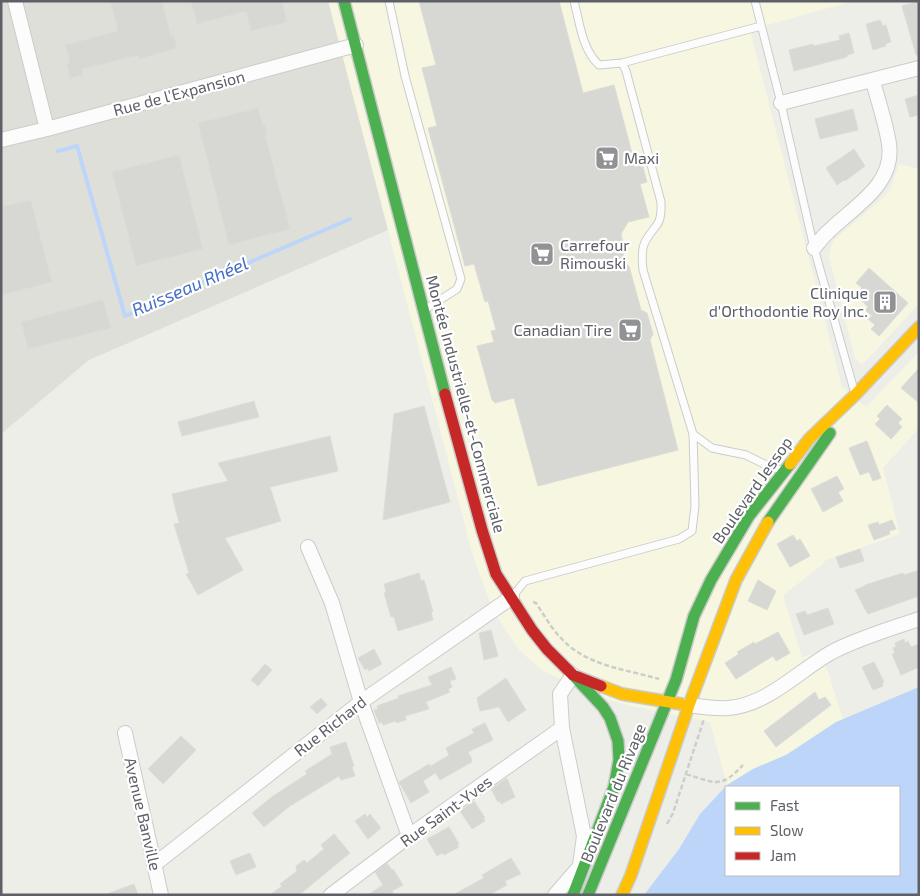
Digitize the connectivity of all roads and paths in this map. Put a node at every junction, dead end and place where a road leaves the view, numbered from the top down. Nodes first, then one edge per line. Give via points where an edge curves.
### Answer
1 (15, 1) edge
2 (344, 1) edge
3 (389, 1) edge
4 (574, 1) edge
5 (755, 1) edge
6 (761, 26) junction
7 (356, 45) junction
8 (622, 63) junction
9 (919, 68) edge
10 (873, 81) junction
11 (781, 103) junction
12 (47, 129) junction
13 (1, 140) edge
14 (814, 248) junction
15 (423, 311) junction
16 (919, 327) edge
17 (855, 395) junction
18 (693, 434) junction
19 (784, 470) junction
20 (308, 547) dead end
21 (512, 597) junction
22 (919, 619) edge
23 (642, 674) dead end
24 (572, 675) junction
25 (361, 702) junction
26 (667, 702) junction
27 (689, 705) junction
28 (562, 728) junction
29 (125, 733) dead end
30 (743, 765) dead end
31 (686, 774) dead end
32 (409, 836) junction
33 (155, 864) junction
34 (161, 895) edge
35 (331, 895) edge
36 (555, 895) edge
37 (574, 895) edge
38 (588, 895) edge
39 (622, 895) edge

1 - 12 street
2 - 7 main road, Montée Industrielle-et-Commerciale
3 - 15 lane via 405,76 461,279 458,290
4 - 8 lane via 591,58 599,65
5 - 6 lane
6 - 8 lane
6 - 11 lane
7 - 12 street, Rue de l'Expansion
7 - 15 main road, Montée Industrielle-et-Commerciale
8 - 18 lane via 661,202 662,215 658,226 645,242 644,270
9 - 10 street
10 - 11 street
10 - 14 street via 889,144 886,172 877,187
11 - 14 lane
12 - 13 street, Rue de l'Expansion
14 - 17 lane
15 - 21 main road, Montée Industrielle-et-Commerciale via 482,530 496,574
16 - 17 main road, Boulevard Jessop
17 - 19 main road, Boulevard Jessop via 809,439
17 - 27 main road, Boulevard Jessop via 764,528 736,580
18 - 19 lane via 712,448 746,455
18 - 21 lane via 695,506 692,531 679,538 525,581
19 - 26 main road, Boulevard Jessop via 749,516 711,580 694,616
20 - 25 street via 332,603
21 - 23 path via 536,603 561,638 581,655
21 - 24 main road, Montée Industrielle-et-Commerciale via 536,635
21 - 25 street, Rue Richard
22 - 27 street via 834,651 762,699 728,708
24 - 26 main road, Montée Industrielle-et-Commerciale via 622,694
24 - 28 street via 560,694
24 - 37 main road via 610,718 618,741 619,760 614,787
25 - 32 street
25 - 33 street, Rue Richard
26 - 27 main road, Montée Industrielle-et-Commerciale
26 - 38 main road, Boulevard du Rivage
27 - 39 main road
28 - 32 street, Rue Saint-Yves
28 - 36 street via 584,836 580,866
29 - 33 street, Avenue Banville
30 - 31 path via 722,782
32 - 35 street, Rue Saint-Yves
33 - 34 street, Avenue Banville

